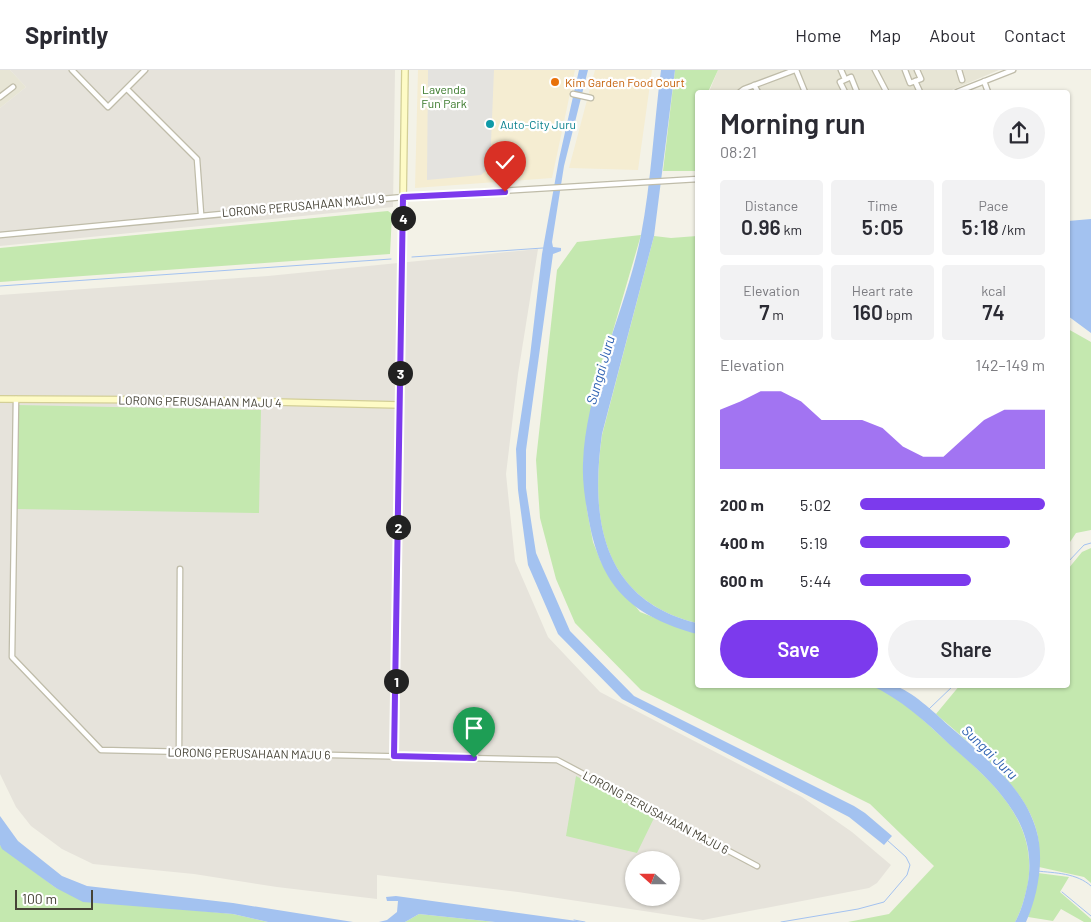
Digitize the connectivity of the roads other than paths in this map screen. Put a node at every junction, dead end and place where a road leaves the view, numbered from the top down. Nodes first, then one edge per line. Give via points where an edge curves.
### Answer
1 (72, 70) edge
2 (145, 70) edge
3 (405, 70) edge
4 (796, 70) edge
5 (841, 70) edge
6 (875, 70) edge
7 (905, 70) edge
8 (917, 70) edge
9 (959, 70) edge
10 (1013, 70) edge
11 (788, 71) edge
12 (846, 79) junction
13 (962, 80) dead end
14 (915, 81) junction
15 (984, 81) junction
16 (754, 85) junction
17 (12, 87) dead end
18 (126, 89) junction
19 (744, 90) edge
20 (757, 90) edge
21 (804, 90) edge
22 (844, 90) edge
23 (856, 90) edge
24 (883, 90) edge
25 (919, 90) edge
26 (962, 90) edge
27 (987, 90) edge
28 (572, 94) dead end
29 (0, 97) edge
30 (591, 98) dead end
31 (695, 179) edge
32 (403, 197) junction
33 (201, 214) junction
34 (0, 235) edge
35 (0, 399) edge
36 (16, 399) junction
37 (400, 405) junction
38 (180, 569) dead end
39 (179, 751) junction
40 (394, 756) junction
41 (757, 866) dead end

1 - 18 street via 108,107
2 - 18 street
3 - 32 street
4 - 11 street
4 - 21 street
5 - 12 street
6 - 24 street
7 - 14 street via 910,83
8 - 14 street via 921,79
9 - 13 street
10 - 15 street
11 - 16 street
12 - 22 street via 840,82
12 - 23 street via 851,77
14 - 25 street
15 - 26 street
15 - 27 street
16 - 19 street
16 - 20 street
17 - 29 street
18 - 33 street via 198,159
28 - 30 street
31 - 32 street, LORONG PERUSAHAAN MAJU 9
32 - 33 street, LORONG PERUSAHAAN MAJU 9
32 - 37 street
33 - 34 street, LORONG PERUSAHAAN MAJU 9
35 - 36 street, LORONG PERUSAHAAN MAJU 4
36 - 37 street, LORONG PERUSAHAAN MAJU 4
36 - 39 street, LORONG PERUSAHAAN MAJU 6 via 12,657 101,750
37 - 40 street
38 - 39 street
39 - 40 street, LORONG PERUSAHAAN MAJU 6
40 - 41 street, LORONG PERUSAHAAN MAJU 6 via 557,760

